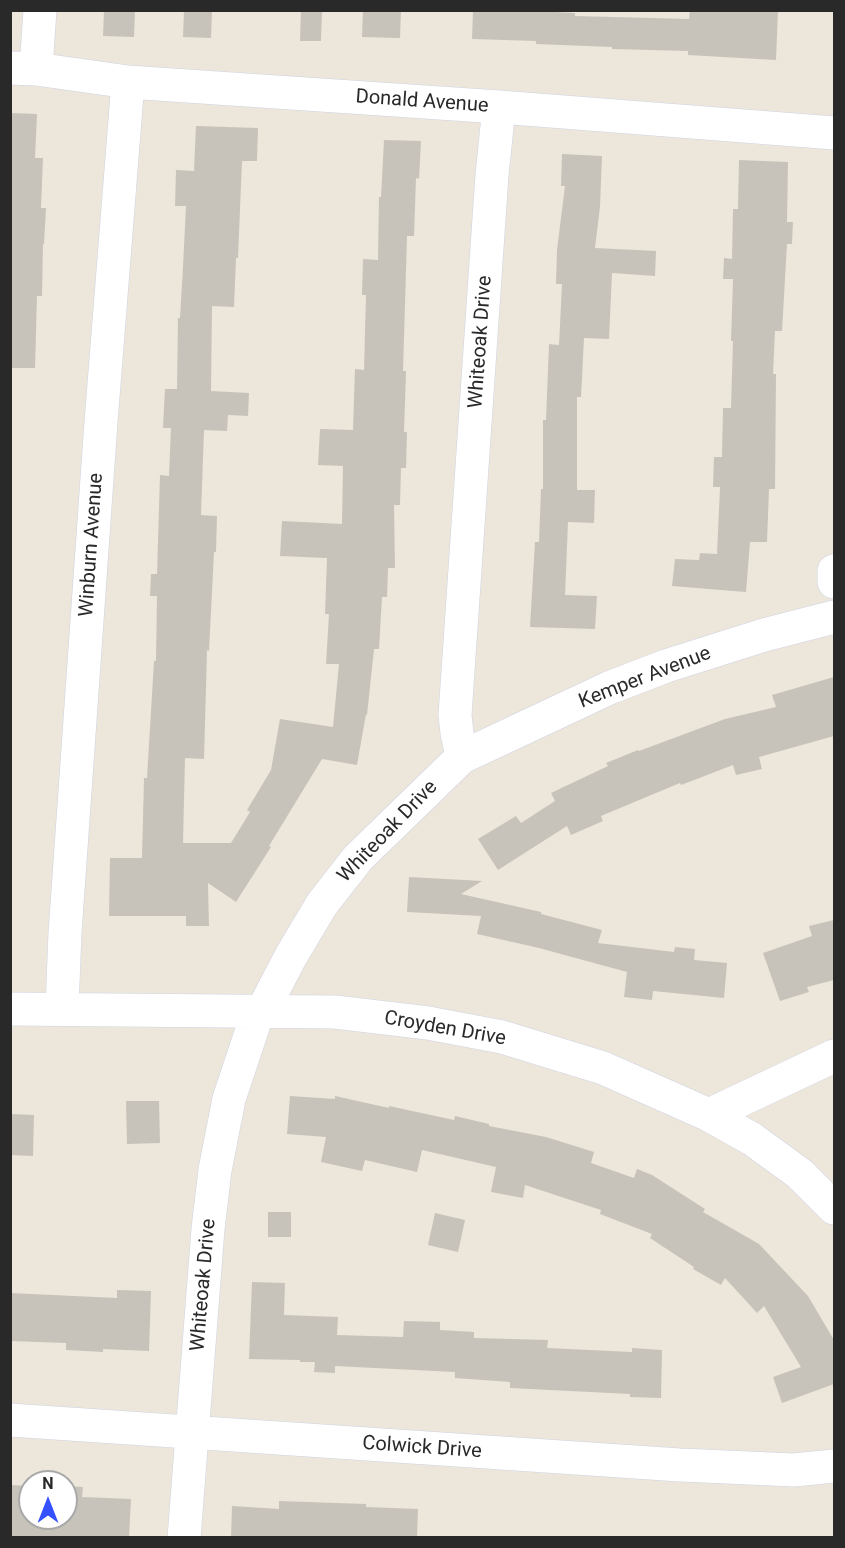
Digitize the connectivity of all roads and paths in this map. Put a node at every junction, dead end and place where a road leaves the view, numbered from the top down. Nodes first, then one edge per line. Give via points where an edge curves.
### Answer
1 (40, 10) edge
2 (23, 69) edge
3 (128, 82) junction
4 (499, 107) junction
5 (834, 133) edge
6 (834, 571) edge
7 (834, 582) edge
8 (834, 617) edge
9 (462, 756) junction
10 (62, 1008) junction
11 (10, 1009) edge
12 (258, 1012) junction
13 (834, 1056) edge
14 (709, 1115) junction
15 (834, 1208) edge
16 (10, 1420) edge
17 (192, 1432) junction
18 (834, 1466) edge
19 (184, 1538) edge

1 - 2 street
2 - 3 street, Donald Avenue
3 - 4 street, Donald Avenue
3 - 10 street, Winburn Avenue
4 - 5 street, Donald Avenue
4 - 9 street, Whiteoak Drive via 454,715
6 - 7 street
8 - 9 street, Kemper Avenue via 764,635 628,680
9 - 12 street, Whiteoak Drive via 358,858 322,904
10 - 11 street, Croyden Drive
10 - 12 street, Croyden Drive
12 - 14 street, Croyden Drive via 335,1012 502,1037 603,1068
12 - 17 street, Whiteoak Drive via 229,1099 215,1170
13 - 14 street
14 - 15 street, Croyden Drive via 752,1139 800,1174
16 - 17 street, Colwick Drive
17 - 18 street, Colwick Drive via 681,1465 794,1470
17 - 19 street, Whiteoak Drive

